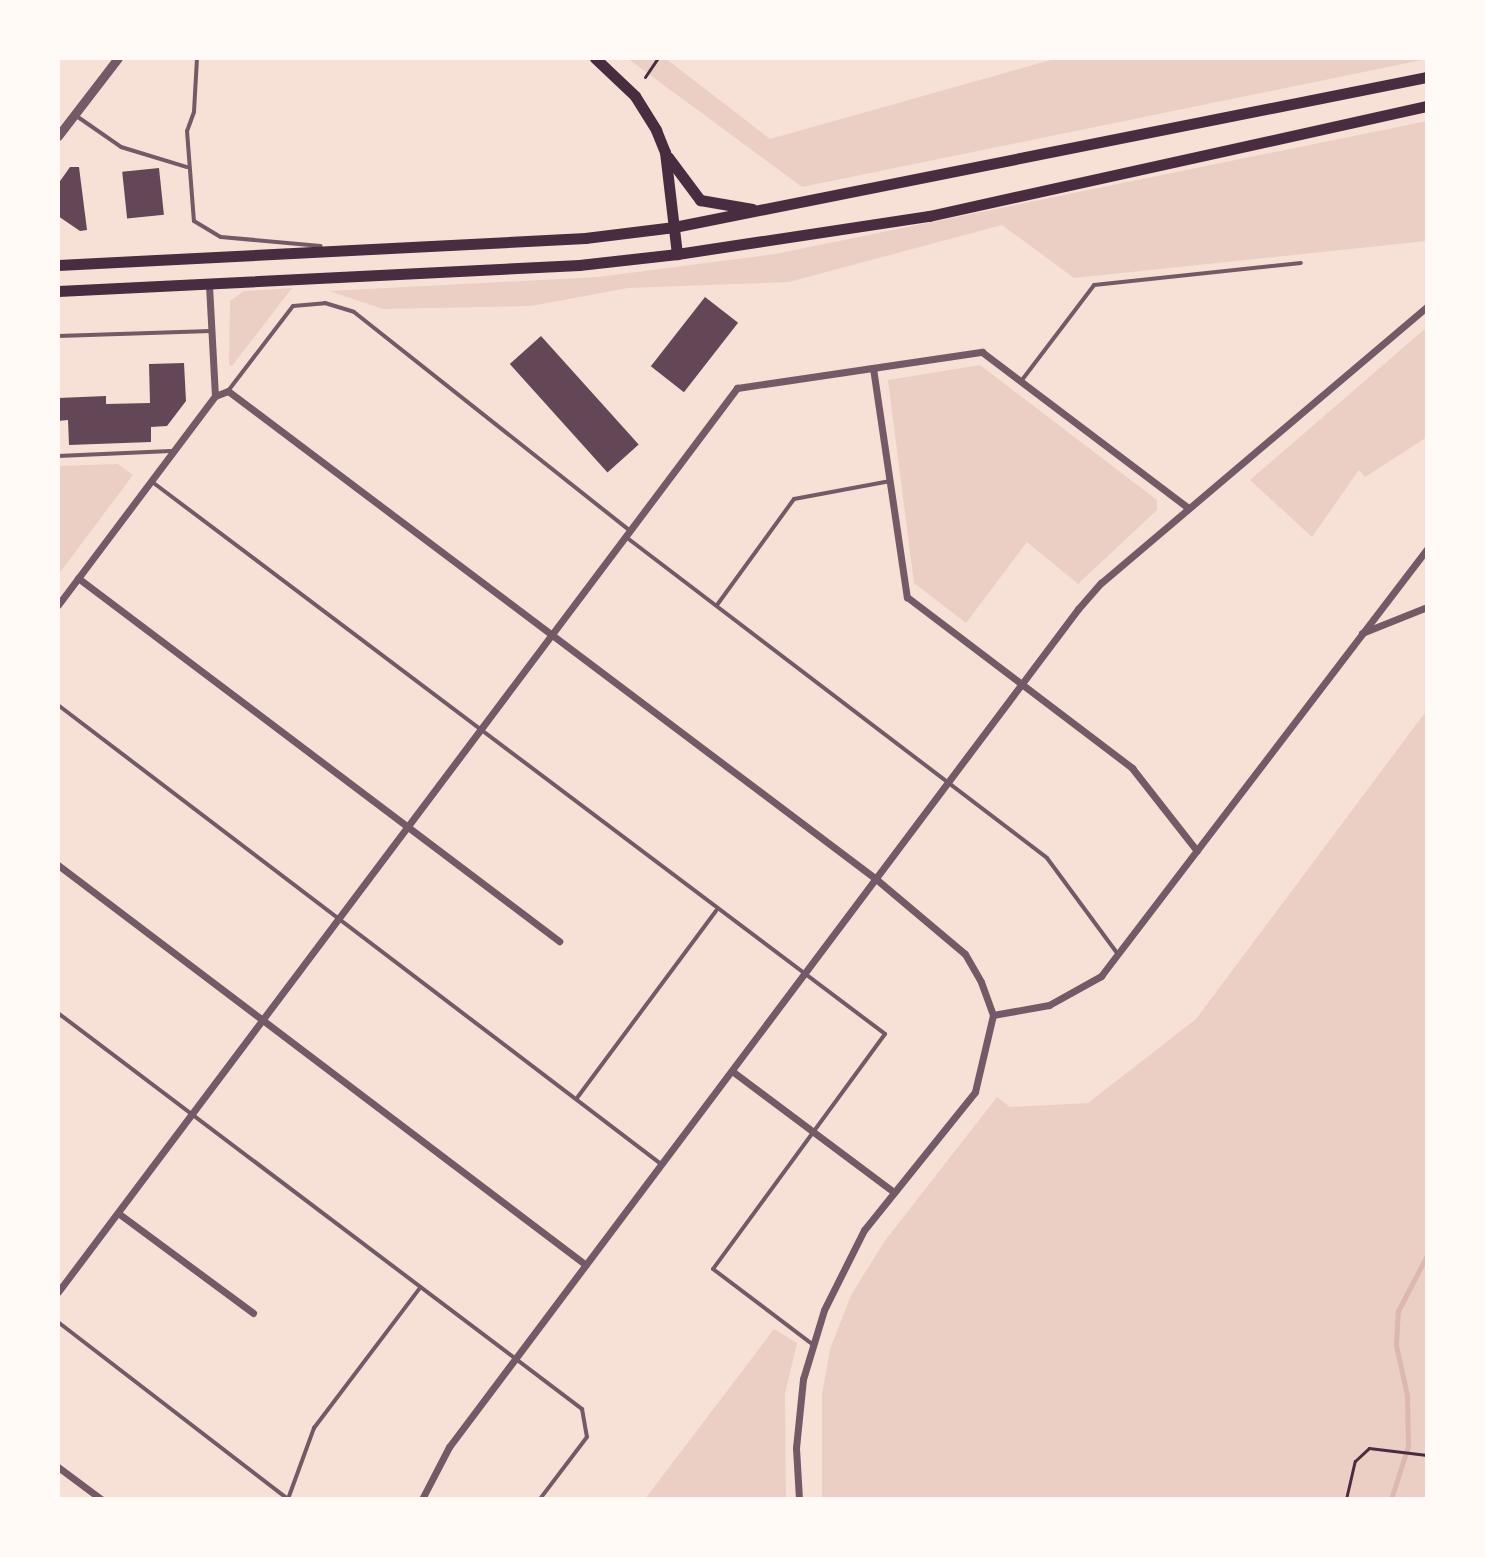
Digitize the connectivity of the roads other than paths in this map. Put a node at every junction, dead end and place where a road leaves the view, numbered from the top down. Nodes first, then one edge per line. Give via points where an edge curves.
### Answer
1 (118, 58) edge
2 (197, 58) edge
3 (595, 58) edge
4 (1427, 77) edge
5 (1427, 106) edge
6 (74, 115) junction
7 (58, 136) edge
8 (665, 152) junction
9 (187, 167) junction
10 (777, 210) junction
11 (674, 227) junction
12 (345, 251) junction
13 (677, 254) junction
14 (1301, 263) dead end
15 (58, 265) edge
16 (209, 284) junction
17 (58, 291) edge
18 (1427, 307) edge
19 (211, 331) junction
20 (58, 336) edge
21 (873, 368) junction
22 (1022, 380) junction
23 (228, 391) junction
24 (215, 396) junction
25 (174, 451) junction
26 (58, 456) edge
27 (151, 481) junction
28 (890, 481) junction
29 (1188, 508) junction
30 (628, 534) junction
31 (1427, 549) edge
32 (78, 578) junction
33 (58, 605) edge
34 (717, 605) junction
35 (1427, 607) edge
36 (1360, 634) junction
37 (552, 635) junction
38 (1022, 684) junction
39 (58, 705) edge
40 (481, 729) junction
41 (948, 782) junction
42 (406, 828) junction
43 (1197, 851) junction
44 (58, 865) edge
45 (876, 879) junction
46 (717, 910) junction
47 (338, 920) junction
48 (559, 941) dead end
49 (1118, 955) junction
50 (804, 975) junction
51 (58, 1013) edge
52 (993, 1015) junction
53 (262, 1020) junction
54 (732, 1071) junction
55 (577, 1098) junction
56 (192, 1114) junction
57 (813, 1132) junction
58 (661, 1165) junction
59 (894, 1192) junction
60 (118, 1213) junction
61 (586, 1265) junction
62 (421, 1287) junction
63 (58, 1292) edge
64 (253, 1313) dead end
65 (58, 1322) edge
66 (812, 1344) junction
67 (516, 1359) junction
68 (58, 1467) edge
69 (101, 1499) edge
70 (422, 1499) edge
71 (540, 1499) edge
72 (799, 1499) edge

1 - 6 street
2 - 9 lane
3 - 8 main road via 635,96
4 - 10 main road
5 - 13 main road via 929,216
6 - 7 street
6 - 9 lane via 130,151
8 - 10 main road via 693,193 710,205
8 - 11 main road
9 - 12 lane via 190,214 221,237 272,238
10 - 11 main road
11 - 12 main road via 585,238
11 - 13 main road
12 - 15 main road
13 - 16 main road via 579,265
14 - 22 lane via 1094,285
16 - 17 main road
16 - 19 street
18 - 29 street
19 - 20 lane
19 - 24 street
21 - 22 street via 982,352
21 - 28 street
21 - 30 street via 737,388
22 - 29 street
23 - 24 street
23 - 30 lane via 293,306 325,303 354,312
23 - 37 street
24 - 25 street
25 - 26 lane
25 - 27 street
27 - 32 street
27 - 40 lane
28 - 34 lane via 794,499
28 - 38 street via 907,597
29 - 38 street via 1101,583
30 - 34 lane
30 - 37 street
31 - 36 street
32 - 33 street
32 - 42 street
34 - 41 lane
35 - 36 street
36 - 43 street
37 - 40 street
37 - 45 street
38 - 41 street
38 - 43 street via 1132,768
39 - 47 lane
40 - 42 street
40 - 46 lane
41 - 45 street
41 - 49 lane via 1047,858
42 - 47 street
42 - 48 street
43 - 49 street
44 - 53 street
45 - 50 street
45 - 52 street via 965,954
46 - 50 lane
46 - 55 lane
47 - 53 street
47 - 55 lane
49 - 52 street via 1076,993 1049,1005
50 - 54 street
50 - 57 lane via 885,1034
51 - 56 lane
52 - 59 street via 975,1092
53 - 56 street
53 - 61 street
54 - 57 street
54 - 58 street
55 - 58 lane
56 - 60 street
56 - 62 lane
57 - 59 street
57 - 66 lane via 713,1269
58 - 61 street
59 - 66 street via 864,1230
60 - 63 street
60 - 64 street
61 - 67 street
62 - 65 lane via 314,1428 288,1499
62 - 67 lane
66 - 72 street via 796,1448
67 - 70 street via 449,1447
67 - 71 lane via 582,1409 587,1437
68 - 69 street

